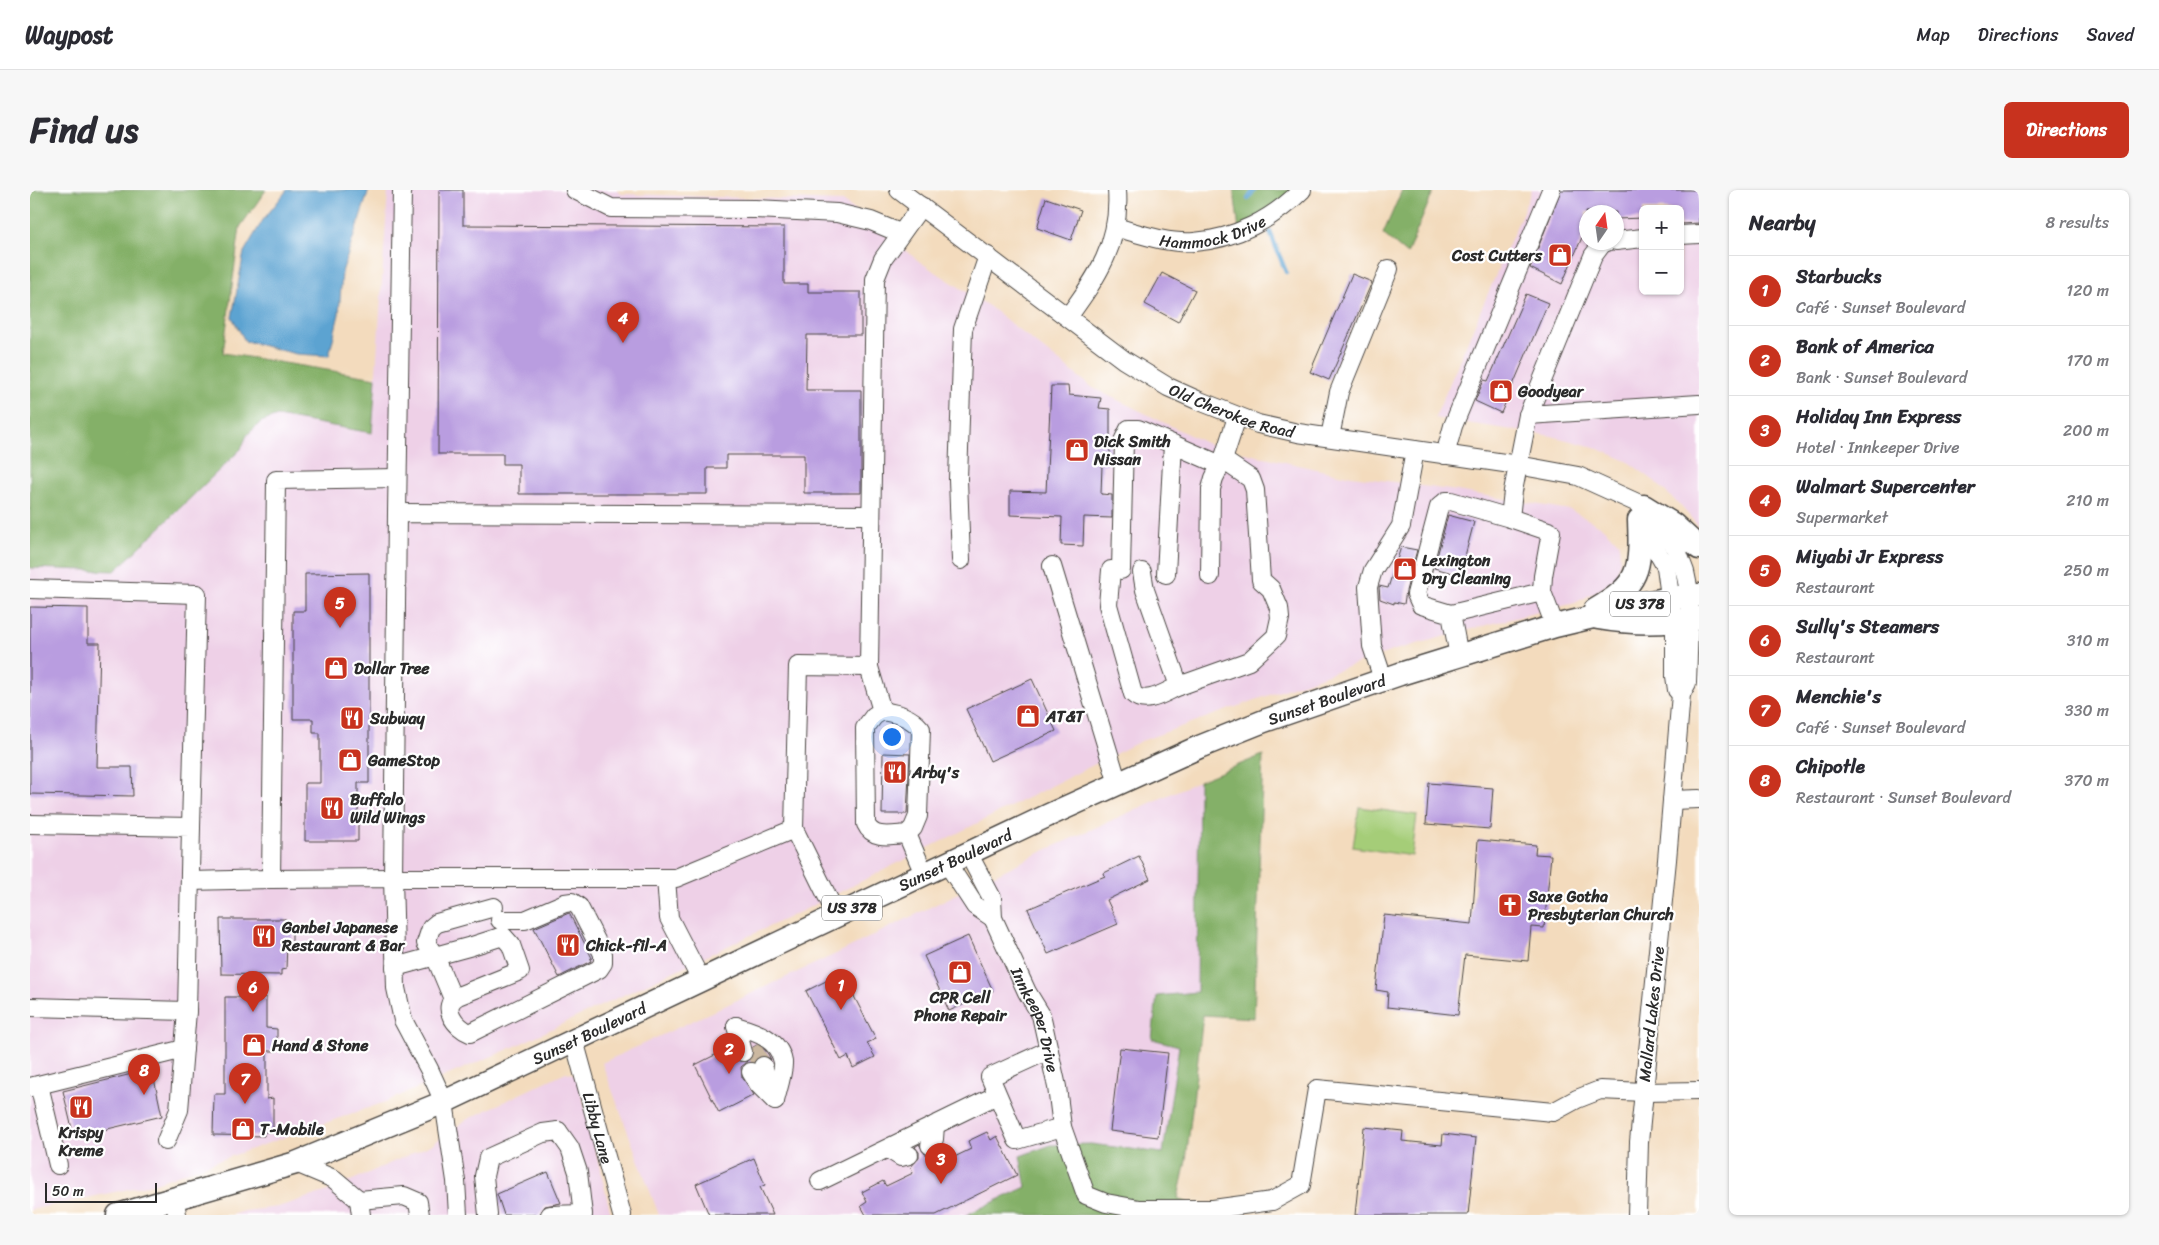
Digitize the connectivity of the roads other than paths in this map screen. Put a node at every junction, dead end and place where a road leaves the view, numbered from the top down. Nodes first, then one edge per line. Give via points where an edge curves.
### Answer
1 (402, 190) edge
2 (575, 190) edge
3 (899, 190) edge
4 (1117, 190) edge
5 (1302, 190) edge
6 (1551, 190) edge
7 (921, 206) junction
8 (1115, 227) junction
9 (900, 233) junction
10 (1699, 234) edge
11 (1684, 235) edge
12 (1639, 238) edge
13 (1624, 239) edge
14 (1598, 250) edge
15 (988, 256) junction
16 (1389, 269) dead end
17 (1068, 317) junction
18 (1699, 404) edge
19 (1528, 415) junction
20 (1237, 417) junction
21 (1330, 438) junction
22 (1172, 444) junction
23 (1415, 450) junction
24 (1446, 455) junction
25 (1223, 460) junction
26 (1518, 465) junction
27 (397, 478) junction
28 (397, 513) junction
29 (1642, 513) junction
30 (871, 515) junction
31 (1510, 518) junction
32 (1699, 548) edge
33 (962, 560) dead end
34 (1052, 566) dead end
35 (1142, 572) dead end
36 (1166, 574) dead end
37 (1210, 576) dead end
38 (30, 589) edge
39 (1542, 592) junction
40 (1686, 596) edge
41 (1451, 614) junction
42 (1686, 619) edge
43 (1575, 621) junction
44 (1459, 656) junction
45 (869, 667) junction
46 (1383, 679) junction
47 (1179, 686) junction
48 (882, 711) junction
49 (1118, 784) junction
50 (1699, 799) edge
51 (1672, 800) junction
52 (30, 824) edge
53 (191, 827) junction
54 (794, 829) junction
55 (907, 834) junction
56 (968, 853) junction
57 (946, 863) junction
58 (924, 874) junction
59 (393, 878) junction
60 (501, 878) junction
61 (666, 878) junction
62 (271, 879) junction
63 (190, 881) junction
64 (837, 916) junction
65 (993, 918) junction
66 (499, 921) junction
67 (435, 956) junction
68 (395, 967) junction
69 (701, 980) junction
70 (451, 1006) junction
71 (30, 1007) edge
72 (187, 1011) junction
73 (574, 1040) junction
74 (184, 1049) junction
75 (750, 1049) tunnel mouth
76 (1048, 1050) junction
77 (761, 1067) tunnel mouth
78 (34, 1086) edge
79 (1699, 1091) edge
80 (1644, 1092) junction
81 (997, 1095) junction
82 (444, 1102) junction
83 (935, 1125) junction
84 (1062, 1127) junction
85 (166, 1141) dead end
86 (930, 1145) dead end
87 (888, 1148) junction
88 (909, 1155) dead end
89 (296, 1163) junction
90 (58, 1165) dead end
91 (820, 1181) dead end
92 (176, 1207) edge
93 (360, 1207) edge
94 (118, 1215) edge
95 (420, 1215) edge
96 (458, 1215) edge
97 (488, 1215) edge
98 (550, 1215) edge
99 (582, 1215) edge
100 (622, 1215) edge
101 (1637, 1215) edge

1 - 27 street
2 - 9 street via 611,208 837,213 871,221
3 - 7 street, Old Cherokee Road
4 - 8 street
5 - 8 street, Hammock Drive via 1286,206 1258,224 1228,235 1193,242 1159,239
6 - 24 street via 1453,426
7 - 9 street
7 - 15 street, Old Cherokee Road
8 - 17 street via 1100,270
9 - 30 street via 883,259 875,279
10 - 11 street
12 - 13 street
14 - 19 street
15 - 17 street, Old Cherokee Road
15 - 33 street via 963,329 958,478
16 - 21 street via 1339,392
17 - 20 street, Old Cherokee Road via 1146,374
18 - 19 street
19 - 26 street
20 - 21 street, Old Cherokee Road via 1298,434
20 - 25 street
21 - 23 street, Old Cherokee Road
22 - 25 street via 1216,463
22 - 36 street
22 - 47 street via 1138,429 1129,429 1124,439 1116,570 1108,605 1133,694 1142,700
23 - 24 street, Old Cherokee Road
23 - 46 street via 1401,526 1373,570 1368,587 1372,646
24 - 26 street, Old Cherokee Road
25 - 37 street via 1211,489
25 - 47 street via 1250,479 1255,490 1261,580 1276,598 1279,627 1276,636 1249,661
26 - 29 street, Old Cherokee Road via 1596,482 1623,497
26 - 31 street
27 - 28 street
27 - 62 street via 276,480
28 - 30 street
28 - 59 street
29 - 32 main road via 1673,524
29 - 40 street, Old Cherokee Road via 1666,567
29 - 43 main road via 1636,573 1609,602
30 - 45 street
31 - 39 street via 1551,532
31 - 41 street via 1451,501 1439,506 1416,594 1422,605
34 - 49 street
35 - 47 street via 1145,590
38 - 53 street via 197,594
39 - 41 street
39 - 43 street
40 - 42 street, Mallard Lakes Drive
40 - 43 main road, Sunset Boulevard / US 378 via 1619,608
41 - 44 street
42 - 43 main road
42 - 51 street, Mallard Lakes Drive via 1674,634 1675,676 1677,690 1681,694
43 - 44 main road, Sunset Boulevard / US 378
44 - 46 main road, Sunset Boulevard / US 378
45 - 48 street
45 - 54 street via 798,666
46 - 49 main road, Sunset Boulevard / US 378 via 1254,725
48 - 55 street via 906,716 921,729 918,816
48 - 55 street via 865,728 866,824 877,835
49 - 56 main road, Sunset Boulevard / US 378
50 - 51 street
51 - 80 street, Mallard Lakes Drive
52 - 53 street
53 - 63 street
54 - 61 street via 676,878
54 - 64 street
55 - 58 street
56 - 57 main road, Sunset Boulevard / US 378
56 - 65 street, Innkeeper Drive via 992,898
57 - 58 main road, Sunset Boulevard / US 378
57 - 65 street, Innkeeper Drive via 975,906
58 - 64 main road, Sunset Boulevard / US 378
59 - 60 street
59 - 62 street
59 - 68 street
60 - 61 street
60 - 66 street
61 - 69 street via 670,918
62 - 63 street
63 - 72 street
64 - 69 main road, Sunset Boulevard / US 378
65 - 76 street, Innkeeper Drive via 1041,1015
66 - 67 street
66 - 67 street via 437,923 431,928 426,943
66 - 70 street via 520,972
66 - 70 street via 525,920 572,902 583,914 603,954 603,963 599,969 470,1033 462,1030
67 - 68 street
67 - 70 street
68 - 82 street via 403,1020
69 - 73 main road, Sunset Boulevard / US 378
71 - 72 street
72 - 74 street
73 - 82 main road, Sunset Boulevard / US 378
73 - 100 street, Libby Lane
74 - 78 street
74 - 85 street via 179,1110
75 - 77 street via 736,1026 774,1043 783,1063 775,1101
76 - 81 street via 990,1077
76 - 84 street, Innkeeper Drive
78 - 90 street
79 - 80 street
80 - 84 street, Innkeeper Drive via 1600,1090 1553,1112 1317,1089 1302,1185 1272,1201 1213,1209 1139,1209 1086,1195
80 - 101 street, Mallard Lakes Drive
81 - 83 street
81 - 84 street via 1017,1140
82 - 89 main road, Sunset Boulevard / US 378
82 - 96 street
83 - 86 street
83 - 87 street
87 - 88 street via 901,1157
87 - 91 street
89 - 92 main road, Sunset Boulevard / US 378
89 - 93 street via 334,1179
92 - 94 main road, Sunset Boulevard / US 378
93 - 95 street via 404,1196 418,1202
97 - 99 street via 484,1176 488,1158 543,1133 558,1131 570,1148 578,1172
98 - 99 street

